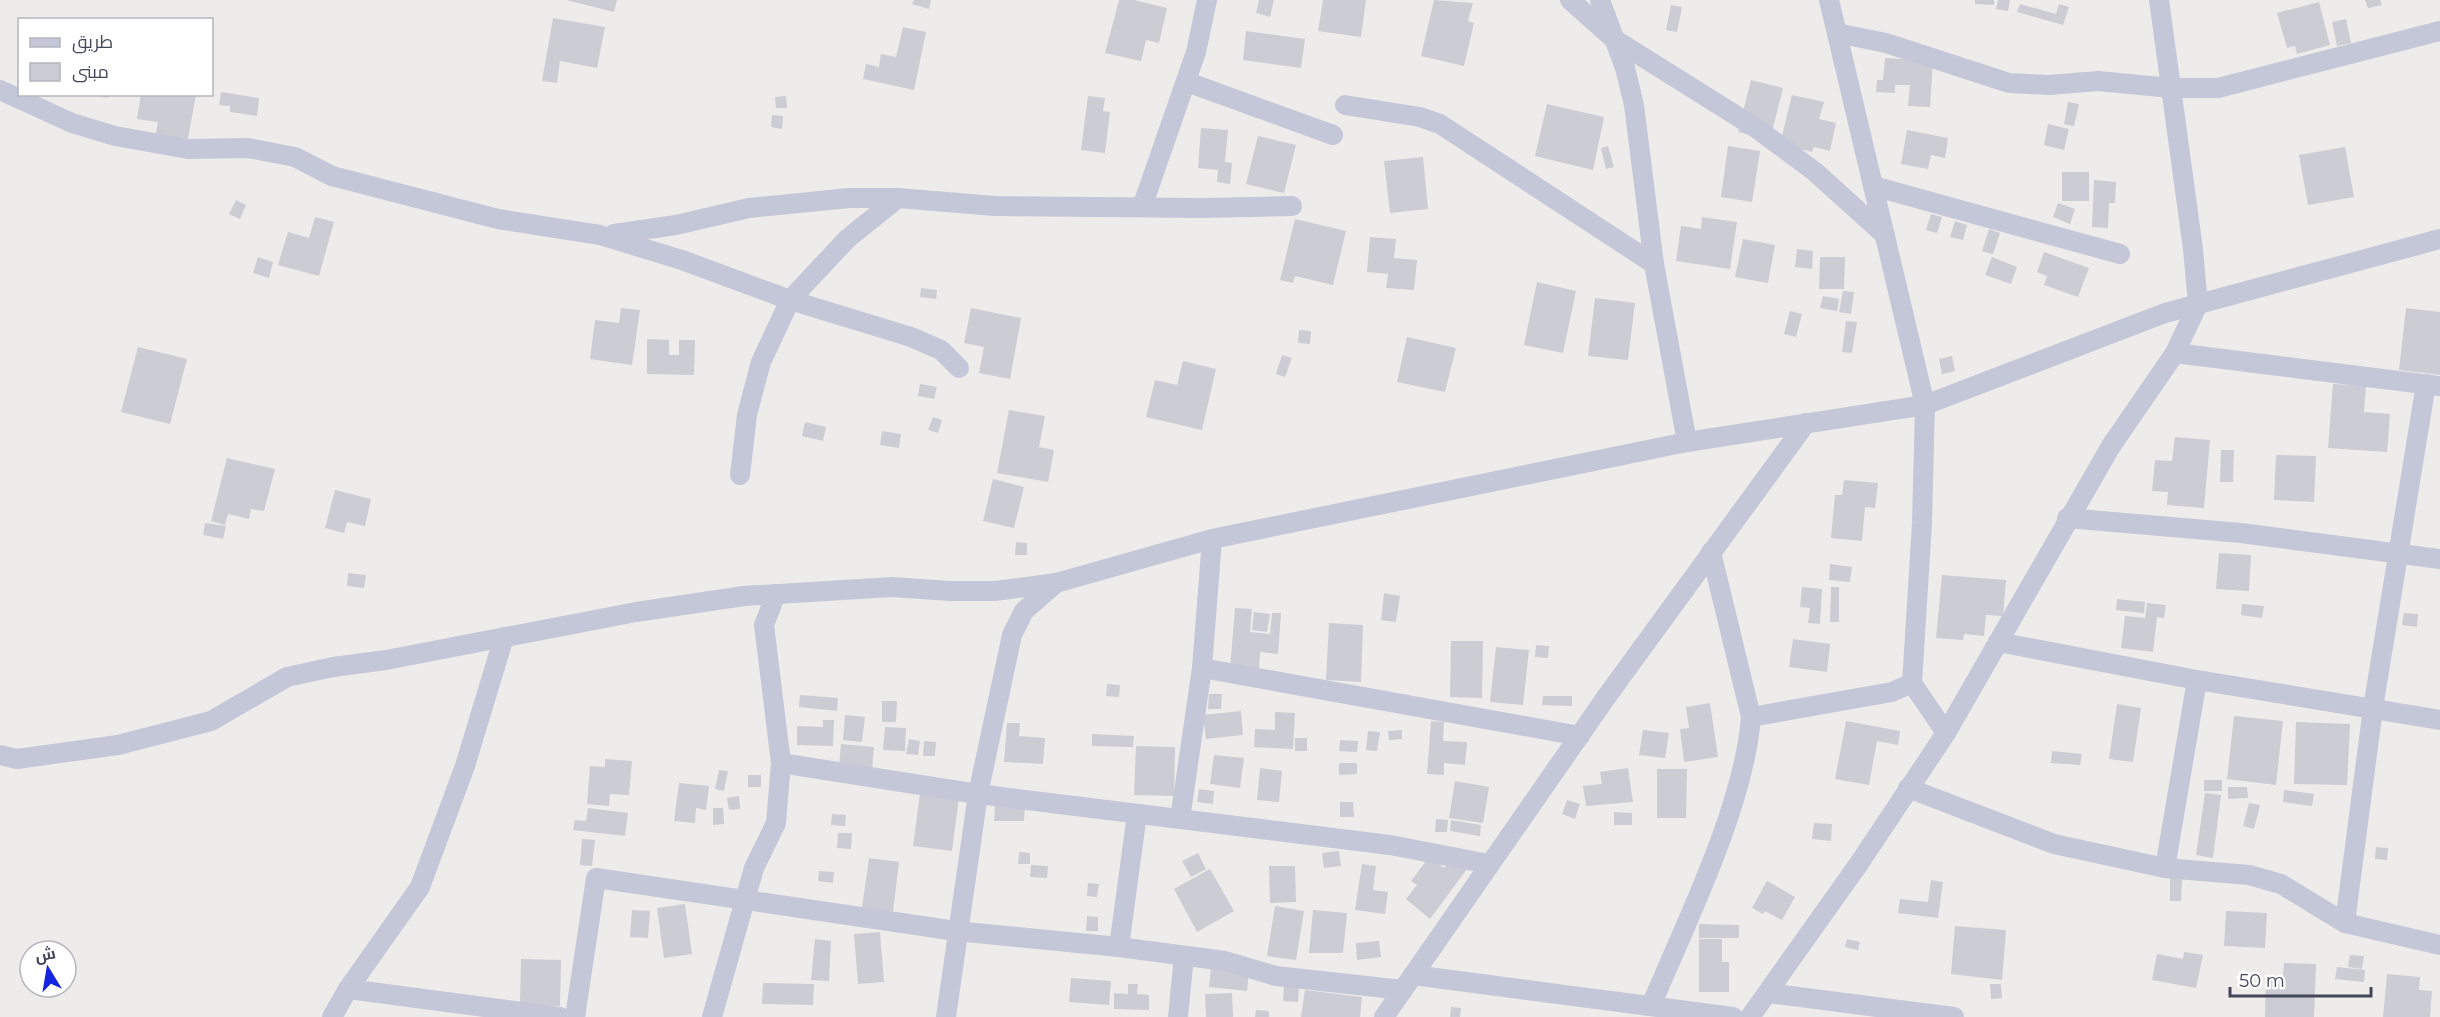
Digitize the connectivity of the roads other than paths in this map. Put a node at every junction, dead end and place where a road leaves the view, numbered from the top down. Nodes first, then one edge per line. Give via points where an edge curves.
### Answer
1 (1207, 0) edge
2 (1570, 0) edge
3 (1600, 0) edge
4 (1829, 0) edge
5 (2159, 0) edge
6 (2440, 31) edge
7 (1837, 33) junction
8 (1614, 39) junction
9 (1187, 82) junction
10 (2171, 88) junction
11 (0, 90) edge
12 (1345, 105) dead end
13 (1333, 135) dead end
14 (1873, 186) junction
15 (898, 198) junction
16 (1292, 206) dead end
17 (1142, 207) junction
18 (600, 235) junction
19 (1885, 235) junction
20 (2440, 239) edge
21 (2120, 254) dead end
22 (1654, 264) junction
23 (790, 300) junction
24 (2198, 304) junction
25 (2175, 353) junction
26 (959, 368) dead end
27 (2433, 385) edge
28 (1925, 405) junction
29 (1806, 423) junction
30 (1687, 442) junction
31 (740, 475) dead end
32 (2067, 518) junction
33 (1212, 539) junction
34 (2397, 551) junction
35 (1711, 552) junction
36 (2440, 559) edge
37 (1056, 583) junction
38 (776, 594) junction
39 (504, 637) junction
40 (1998, 642) junction
41 (1202, 668) junction
42 (2197, 680) junction
43 (1912, 683) junction
44 (2373, 708) junction
45 (1751, 717) junction
46 (2440, 720) edge
47 (1946, 733) junction
48 (1580, 736) junction
49 (0, 755) edge
50 (781, 763) junction
51 (1908, 788) junction
52 (978, 794) junction
53 (1137, 814) junction
54 (1180, 819) junction
55 (1489, 864) junction
56 (2165, 868) junction
57 (744, 899) junction
58 (2345, 923) junction
59 (956, 931) junction
60 (2440, 945) edge
61 (1119, 946) junction
62 (1184, 956) junction
63 (1408, 982) junction
64 (348, 988) junction
65 (1768, 993) junction
66 (1651, 1006) junction
67 (332, 1017) edge
68 (560, 1017) edge
69 (575, 1017) edge
70 (712, 1017) edge
71 (946, 1017) edge
72 (1178, 1017) edge
73 (1384, 1017) edge
74 (1733, 1017) edge
75 (1750, 1017) edge
76 (1954, 1017) edge

1 - 9 street
2 - 8 street
3 - 8 street
4 - 7 street
5 - 10 street
6 - 10 street via 2218,88
7 - 10 street via 1886,43 2009,83 2098,81
7 - 14 street
8 - 19 street via 1756,128 1814,171
8 - 22 street via 1634,105
9 - 13 street
9 - 17 street
10 - 24 street
11 - 18 street via 72,123 115,136 188,149 248,148 295,157 332,176 498,219
12 - 22 street via 1440,124
14 - 19 street
14 - 21 street
15 - 17 street via 995,206
15 - 18 street via 849,198 749,208 636,233
15 - 23 street via 847,239
16 - 17 street
18 - 23 street
19 - 28 street
20 - 24 street
22 - 30 street
23 - 26 street via 911,337 941,351
23 - 31 street via 760,362 747,415
24 - 25 street
24 - 28 street via 2165,313
25 - 27 street
25 - 32 street
27 - 34 street
28 - 29 street
28 - 43 street
29 - 30 street
29 - 35 street
30 - 33 street
32 - 34 street
32 - 40 street
33 - 37 street
33 - 41 street
34 - 36 street
34 - 44 street
35 - 45 street
35 - 48 street
37 - 38 street via 995,591 892,586
37 - 52 street via 1024,611 1011,636
38 - 39 street via 636,612
38 - 50 street via 764,625
39 - 49 street via 287,676 211,721 118,745 17,759
39 - 64 street via 465,766 420,887
40 - 42 street
40 - 47 street
41 - 48 street
41 - 54 street
42 - 44 street
42 - 56 street
43 - 45 street via 1892,692
43 - 47 street
44 - 46 street
44 - 58 street
45 - 66 street via 1750,737 1720,839
47 - 51 street
48 - 55 street
50 - 52 street
50 - 57 street via 776,824
51 - 56 street via 2054,844
51 - 65 street
52 - 53 street
52 - 59 street
53 - 54 street
53 - 61 street
54 - 55 street via 1390,844
55 - 63 street
56 - 58 street via 2249,875 2281,884
57 - 59 street
57 - 69 street via 596,878
57 - 70 street
58 - 60 street
59 - 61 street
59 - 71 street
61 - 62 street
62 - 63 street via 1225,961 1276,976
62 - 72 street
63 - 66 street
63 - 73 street
64 - 67 street
64 - 68 street
65 - 75 street
65 - 76 street
66 - 74 street

